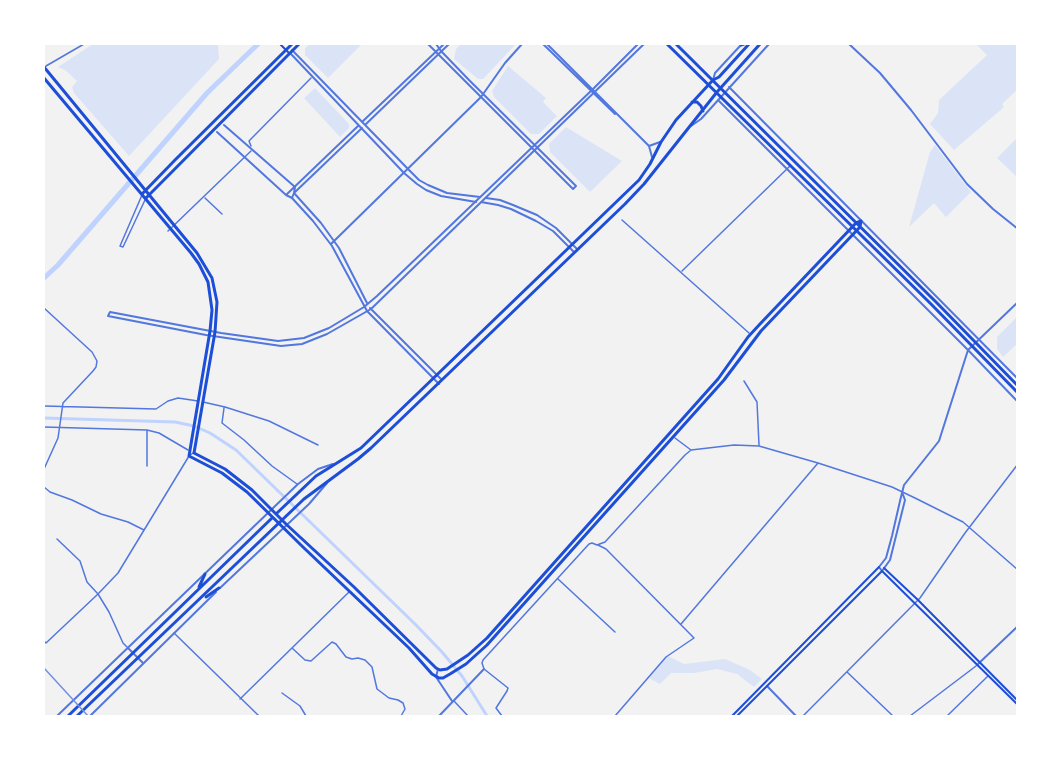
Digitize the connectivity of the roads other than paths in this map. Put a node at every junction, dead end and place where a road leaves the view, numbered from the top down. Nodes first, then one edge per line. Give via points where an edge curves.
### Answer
1 (84, 44) edge
2 (280, 44) edge
3 (298, 44) edge
4 (428, 44) edge
5 (436, 44) edge
6 (444, 44) edge
7 (449, 44) edge
8 (522, 44) edge
9 (545, 44) edge
10 (638, 44) edge
11 (644, 44) edge
12 (667, 44) edge
13 (676, 44) edge
14 (742, 44) edge
15 (749, 44) edge
16 (760, 44) edge
17 (769, 44) edge
18 (849, 44) edge
19 (289, 48) edge
20 (439, 51) junction
21 (44, 68) edge
22 (312, 77) junction
23 (44, 78) edge
24 (713, 80) junction
25 (708, 84) junction
26 (721, 87) junction
27 (729, 87) junction
28 (593, 91) junction
29 (717, 92) junction
30 (725, 92) junction
31 (483, 96) junction
32 (720, 98) junction
33 (691, 103) junction
34 (703, 111) junction
35 (363, 123) junction
36 (224, 125) dead end
37 (691, 126) junction
38 (360, 127) junction
39 (217, 132) dead end
40 (661, 142) junction
41 (649, 146) junction
42 (535, 148) junction
43 (252, 150) junction
44 (245, 157) junction
45 (652, 159) junction
46 (789, 167) junction
47 (408, 169) junction
48 (404, 172) junction
49 (295, 187) junction
50 (575, 187) dead end
51 (146, 190) junction
52 (294, 193) junction
53 (150, 194) junction
54 (286, 195) junction
55 (144, 196) junction
56 (204, 197) junction
57 (292, 198) junction
58 (481, 198) junction
59 (486, 198) junction
60 (477, 202) junction
61 (482, 202) junction
62 (222, 214) dead end
63 (622, 220) dead end
64 (861, 221) junction
65 (856, 223) junction
66 (175, 225) junction
67 (852, 227) junction
68 (860, 227) junction
69 (1017, 229) edge
70 (169, 230) junction
71 (849, 231) junction
72 (856, 231) junction
73 (853, 235) junction
74 (334, 241) junction
75 (331, 244) junction
76 (571, 246) junction
77 (576, 251) junction
78 (681, 272) junction
79 (1017, 302) edge
80 (368, 304) junction
81 (931, 304) junction
82 (364, 307) junction
83 (44, 308) edge
84 (371, 309) junction
85 (367, 311) junction
86 (938, 319) junction
87 (749, 333) dead end
88 (212, 334) junction
89 (979, 339) junction
90 (975, 342) junction
91 (972, 346) junction
92 (968, 350) junction
93 (435, 377) junction
94 (1017, 379) edge
95 (744, 381) dead end
96 (440, 382) junction
97 (1017, 386) edge
98 (1017, 393) edge
99 (198, 401) junction
100 (204, 402) junction
101 (1017, 402) edge
102 (44, 406) edge
103 (62, 406) junction
104 (225, 407) junction
105 (60, 426) junction
106 (44, 427) edge
107 (147, 430) junction
108 (673, 437) junction
109 (318, 445) dead end
110 (759, 446) junction
111 (189, 450) junction
112 (691, 450) junction
113 (194, 453) junction
114 (189, 456) junction
115 (818, 463) junction
116 (334, 464) junction
117 (1017, 464) edge
118 (147, 466) dead end
119 (44, 469) edge
120 (331, 479) junction
121 (298, 484) junction
122 (44, 488) edge
123 (902, 492) junction
124 (273, 508) junction
125 (278, 512) junction
126 (268, 513) junction
127 (273, 517) junction
128 (282, 520) junction
129 (279, 524) junction
130 (287, 525) junction
131 (969, 527) junction
132 (283, 528) junction
133 (144, 530) junction
134 (57, 539) dead end
135 (597, 545) junction
136 (880, 566) junction
137 (883, 569) junction
138 (1017, 570) edge
139 (205, 574) junction
140 (558, 579) junction
141 (219, 588) junction
142 (197, 591) junction
143 (350, 591) junction
144 (98, 594) junction
145 (199, 601) junction
146 (917, 601) junction
147 (681, 625) junction
148 (1017, 626) edge
149 (615, 632) dead end
150 (174, 633) junction
151 (44, 641) edge
152 (128, 648) junction
153 (292, 648) junction
154 (143, 663) junction
155 (978, 664) junction
156 (438, 669) junction
157 (484, 669) junction
158 (847, 671) junction
159 (989, 675) junction
160 (436, 677) junction
161 (766, 685) junction
162 (282, 693) dead end
163 (240, 699) junction
164 (453, 700) junction
165 (1017, 701) edge
166 (1017, 705) edge
167 (57, 717) edge
168 (68, 717) edge
169 (77, 717) edge
170 (90, 717) edge
171 (259, 717) edge
172 (306, 717) edge
173 (401, 717) edge
174 (439, 717) edge
175 (468, 717) edge
176 (502, 717) edge
177 (615, 717) edge
178 (732, 717) edge
179 (736, 717) edge
180 (796, 717) edge
181 (803, 717) edge
182 (893, 717) edge
183 (910, 717) edge
184 (947, 717) edge

1 - 21 street
2 - 19 main road
3 - 19 main road
4 - 20 street
5 - 20 street
6 - 20 street
7 - 20 street
8 - 31 street
9 - 28 street
10 - 28 street
11 - 28 street
12 - 25 main road
13 - 24 main road
14 - 24 street
15 - 24 main road
16 - 26 main road
17 - 27 street
18 - 69 street via 880,73 967,184
19 - 22 street
19 - 35 street
19 - 51 main road
19 - 53 main road
20 - 31 street
20 - 35 street
21 - 51 main road
22 - 38 street
22 - 43 street via 249,141
23 - 55 main road
24 - 25 main road
24 - 26 main road
25 - 29 main road
25 - 33 main road
26 - 29 main road
26 - 30 main road
27 - 30 street
27 - 64 street
28 - 41 street
28 - 42 street
29 - 32 main road
29 - 34 main road
30 - 32 street
30 - 65 main road
31 - 42 street
31 - 47 street
32 - 37 street
32 - 46 main road
33 - 34 main road via 699,104
33 - 40 main road
34 - 37 main road
35 - 38 street
35 - 47 street
36 - 43 street
37 - 77 main road via 644,184
38 - 48 street
38 - 49 street
38 - 52 street
39 - 44 street
40 - 41 street
40 - 45 main road
41 - 45 street
42 - 50 street
42 - 58 street
42 - 59 street
43 - 44 street
43 - 49 street
44 - 54 street
44 - 56 street
45 - 76 main road via 639,180
46 - 67 main road
46 - 71 street
46 - 78 street
47 - 48 street
47 - 58 street via 423,183 441,191
48 - 60 street via 434,194
48 - 74 street
49 - 52 street
49 - 54 street
51 - 53 main road
51 - 55 main road
52 - 57 street
52 - 74 street
53 - 55 main road
53 - 66 main road
54 - 57 street
55 - 55 street via 120,246 123,248
55 - 70 main road
56 - 62 street
56 - 66 street
57 - 75 street
58 - 59 street
58 - 60 street
59 - 61 street
59 - 76 street via 537,215 556,228
60 - 61 street
60 - 80 street
61 - 76 street via 522,213
61 - 84 street
63 - 78 street
64 - 65 main road
64 - 68 main road
64 - 89 street
65 - 67 main road
65 - 68 main road
66 - 70 street
66 - 88 main road via 212,278 217,302
67 - 71 main road
67 - 72 main road
68 - 72 main road
68 - 90 main road
70 - 88 main road via 196,260 208,282
71 - 73 street
71 - 156 main road via 753,331 718,379 487,638 447,669
72 - 73 main road
72 - 81 main road
73 - 86 street
73 - 108 main road via 761,331
74 - 75 street
74 - 80 street
75 - 82 street
76 - 77 street
76 - 93 main road
77 - 96 main road
78 - 87 street
79 - 89 street
80 - 82 street
80 - 84 street
81 - 86 street
81 - 91 main road
82 - 85 street
82 - 88 street via 329,328 293,340
83 - 103 street via 97,361
84 - 85 street
84 - 93 street
85 - 88 street via 302,344 281,346
85 - 93 street
86 - 92 street
88 - 88 street via 110,312 108,316
88 - 99 main road
88 - 100 main road
89 - 90 street
89 - 94 street
90 - 91 street
90 - 97 main road
91 - 92 street
91 - 98 main road
92 - 101 street
92 - 123 street via 939,441
93 - 96 street
93 - 116 main road via 361,448
95 - 110 street via 757,402
96 - 120 main road via 371,448
99 - 100 street
99 - 103 street via 174,399 156,409
99 - 111 main road
100 - 104 street
100 - 113 main road
102 - 103 street
103 - 105 street
104 - 109 street via 269,421
104 - 121 street via 222,423
105 - 106 street
105 - 107 street
105 - 119 street
107 - 111 street
107 - 118 street
108 - 112 street
108 - 160 main road via 487,645 466,664 443,678
110 - 112 street
110 - 115 street
111 - 113 street
111 - 114 main road
112 - 135 street via 605,542
113 - 114 street
113 - 124 main road via 238,478
114 - 126 main road via 233,481
114 - 133 street
115 - 123 street
115 - 147 street
116 - 121 street via 318,469
116 - 125 main road
117 - 131 street
120 - 128 main road
120 - 130 street
121 - 124 street
122 - 133 street
123 - 131 street
123 - 136 street via 886,558
123 - 137 street via 905,500 890,560
124 - 125 main road
124 - 126 street
125 - 127 main road
125 - 128 main road
126 - 127 main road
126 - 139 street
127 - 129 main road
127 - 142 main road
128 - 129 main road
128 - 130 main road
129 - 132 main road
129 - 145 main road
130 - 132 street
130 - 156 main road
131 - 138 street
131 - 146 street
132 - 141 street
132 - 143 main road
133 - 144 street via 118,573
134 - 144 street via 80,561 87,582
135 - 140 street via 589,544
135 - 147 street via 606,549
136 - 137 street
136 - 161 main road
137 - 146 main road
137 - 161 main road
139 - 142 main road
139 - 152 street
140 - 149 street
140 - 157 street via 483,660
141 - 145 main road
141 - 150 street
142 - 168 main road
143 - 153 street
143 - 160 main road
144 - 151 street via 46,644
144 - 152 street
145 - 169 main road
146 - 155 main road
146 - 158 street
147 - 177 street via 693,638 666,657
148 - 155 street
150 - 154 street
150 - 163 street
152 - 154 street
152 - 167 street
153 - 163 street
153 - 173 street via 311,662 332,642 346,657 365,660 372,667 377,689 403,703
154 - 170 street
155 - 159 main road
155 - 183 street
156 - 160 street
157 - 164 street
157 - 176 street via 508,689 496,708
158 - 181 street
158 - 182 street
159 - 165 main road
159 - 166 main road
159 - 184 street
160 - 164 street
161 - 178 main road
161 - 179 main road
161 - 180 street
162 - 172 street via 300,706
163 - 171 street
164 - 174 street
164 - 175 street

